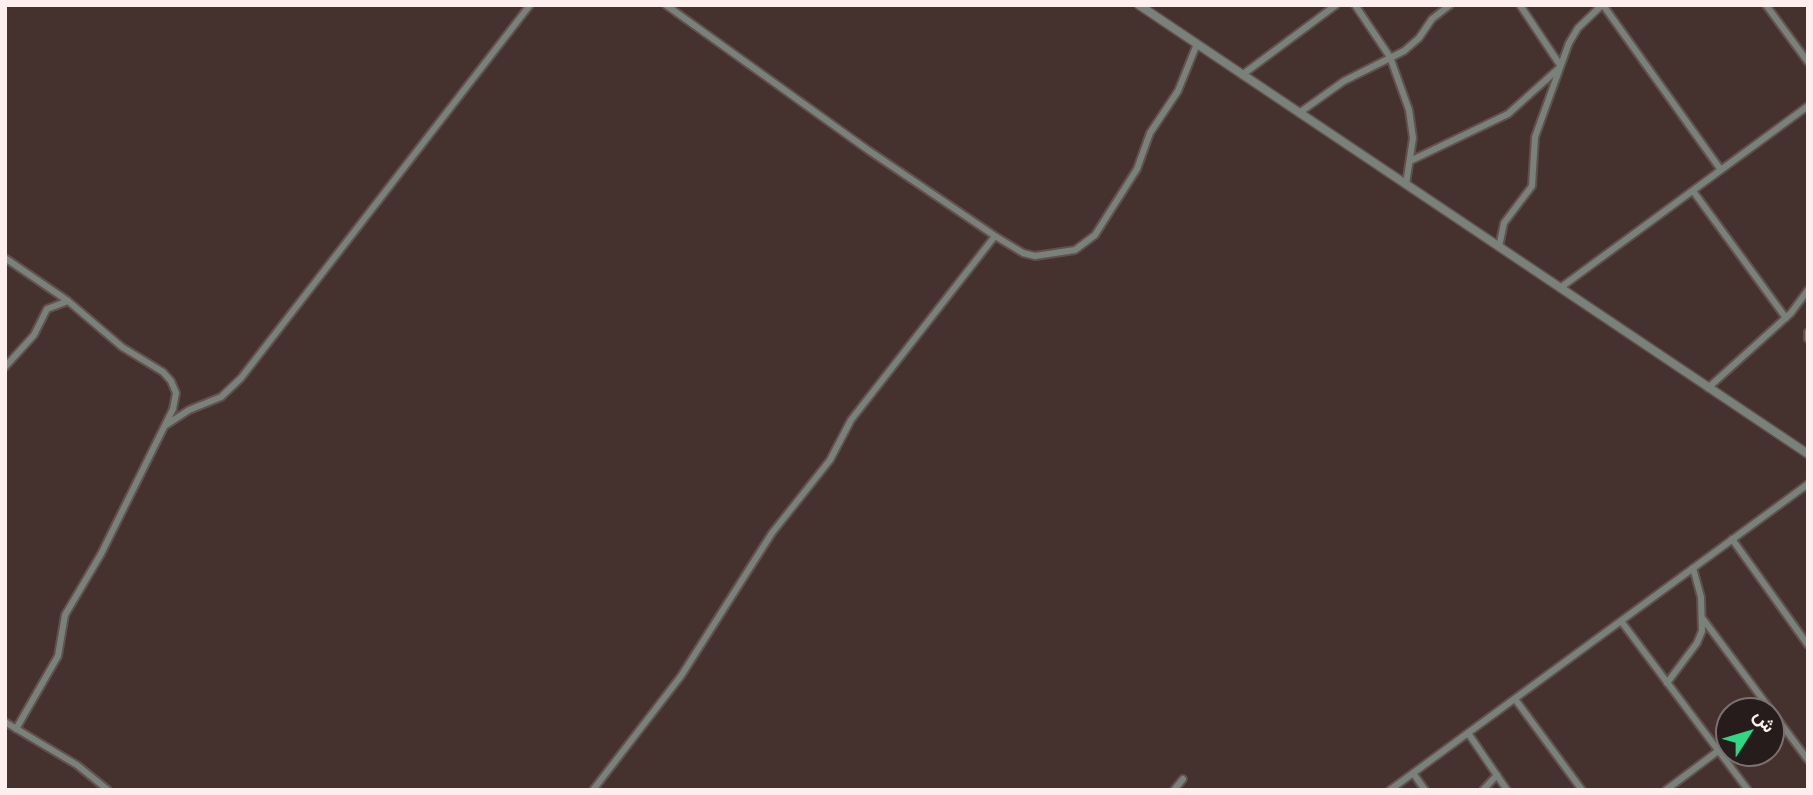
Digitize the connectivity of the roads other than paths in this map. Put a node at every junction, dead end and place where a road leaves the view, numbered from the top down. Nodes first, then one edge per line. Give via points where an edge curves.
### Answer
1 (530, 5) edge
2 (666, 5) edge
3 (1139, 5) edge
4 (1336, 5) edge
5 (1356, 5) edge
6 (1450, 5) edge
7 (1520, 5) edge
8 (1603, 5) edge
9 (1766, 5) edge
10 (1196, 44) junction
11 (1805, 52) edge
12 (1390, 57) junction
13 (1808, 62) edge
14 (1560, 67) junction
15 (1242, 75) junction
16 (1808, 106) edge
17 (1298, 113) junction
18 (1410, 161) junction
19 (1721, 170) junction
20 (1406, 184) junction
21 (1693, 191) junction
22 (995, 236) junction
23 (1499, 247) junction
24 (5, 258) edge
25 (1560, 288) junction
26 (1808, 290) edge
27 (68, 301) junction
28 (1786, 318) junction
29 (1808, 332) edge
30 (1808, 339) edge
31 (5, 367) edge
32 (1709, 388) junction
33 (164, 426) junction
34 (1808, 454) edge
35 (1808, 484) edge
36 (1732, 539) junction
37 (1693, 568) junction
38 (1703, 619) junction
39 (1621, 621) junction
40 (1808, 645) edge
41 (1667, 683) junction
42 (1515, 699) junction
43 (5, 722) edge
44 (16, 729) junction
45 (1468, 733) junction
46 (1715, 747) edge
47 (1715, 753) edge
48 (1808, 760) edge
49 (1730, 767) edge
50 (1413, 773) junction
51 (1497, 775) junction
52 (1183, 779) dead end
53 (108, 790) edge
54 (593, 790) edge
55 (1174, 790) edge
56 (1390, 790) edge
57 (1425, 790) edge
58 (1483, 790) edge
59 (1507, 790) edge
60 (1582, 790) edge
61 (1666, 790) edge
62 (1748, 790) edge

1 - 33 street via 241,379 225,394
2 - 22 street
3 - 10 street
4 - 15 street
5 - 12 street
6 - 12 street via 1411,45
7 - 14 street
8 - 14 street via 1574,34
8 - 19 street
9 - 11 street
10 - 15 street
10 - 22 street via 1178,91 1150,133 1136,169 1086,245 1035,256
11 - 13 street
12 - 17 street
12 - 18 street via 1412,124
14 - 18 street via 1508,114
14 - 23 street via 1535,137 1532,186 1504,223
15 - 17 street
16 - 19 street
17 - 20 street
18 - 20 street
19 - 21 street
20 - 23 street
21 - 25 street
21 - 28 street
22 - 54 street via 851,419 830,460 772,533 681,676
23 - 25 street
24 - 27 street
25 - 32 street
26 - 28 street
27 - 31 street via 47,309 34,335
27 - 33 street via 118,344 172,381 176,401
28 - 32 street
29 - 30 street
32 - 34 street
33 - 44 street via 101,554 65,615 58,656
35 - 36 street
36 - 37 street
36 - 40 street
37 - 38 street
37 - 39 street
38 - 41 street via 1697,643
38 - 48 street
39 - 41 street
39 - 42 street
41 - 46 street
42 - 45 street
42 - 60 street
43 - 44 street
44 - 53 street via 77,765
45 - 50 street
45 - 51 street
47 - 61 street
49 - 62 street
50 - 56 street
50 - 57 street
51 - 58 street
51 - 59 street
52 - 55 street

